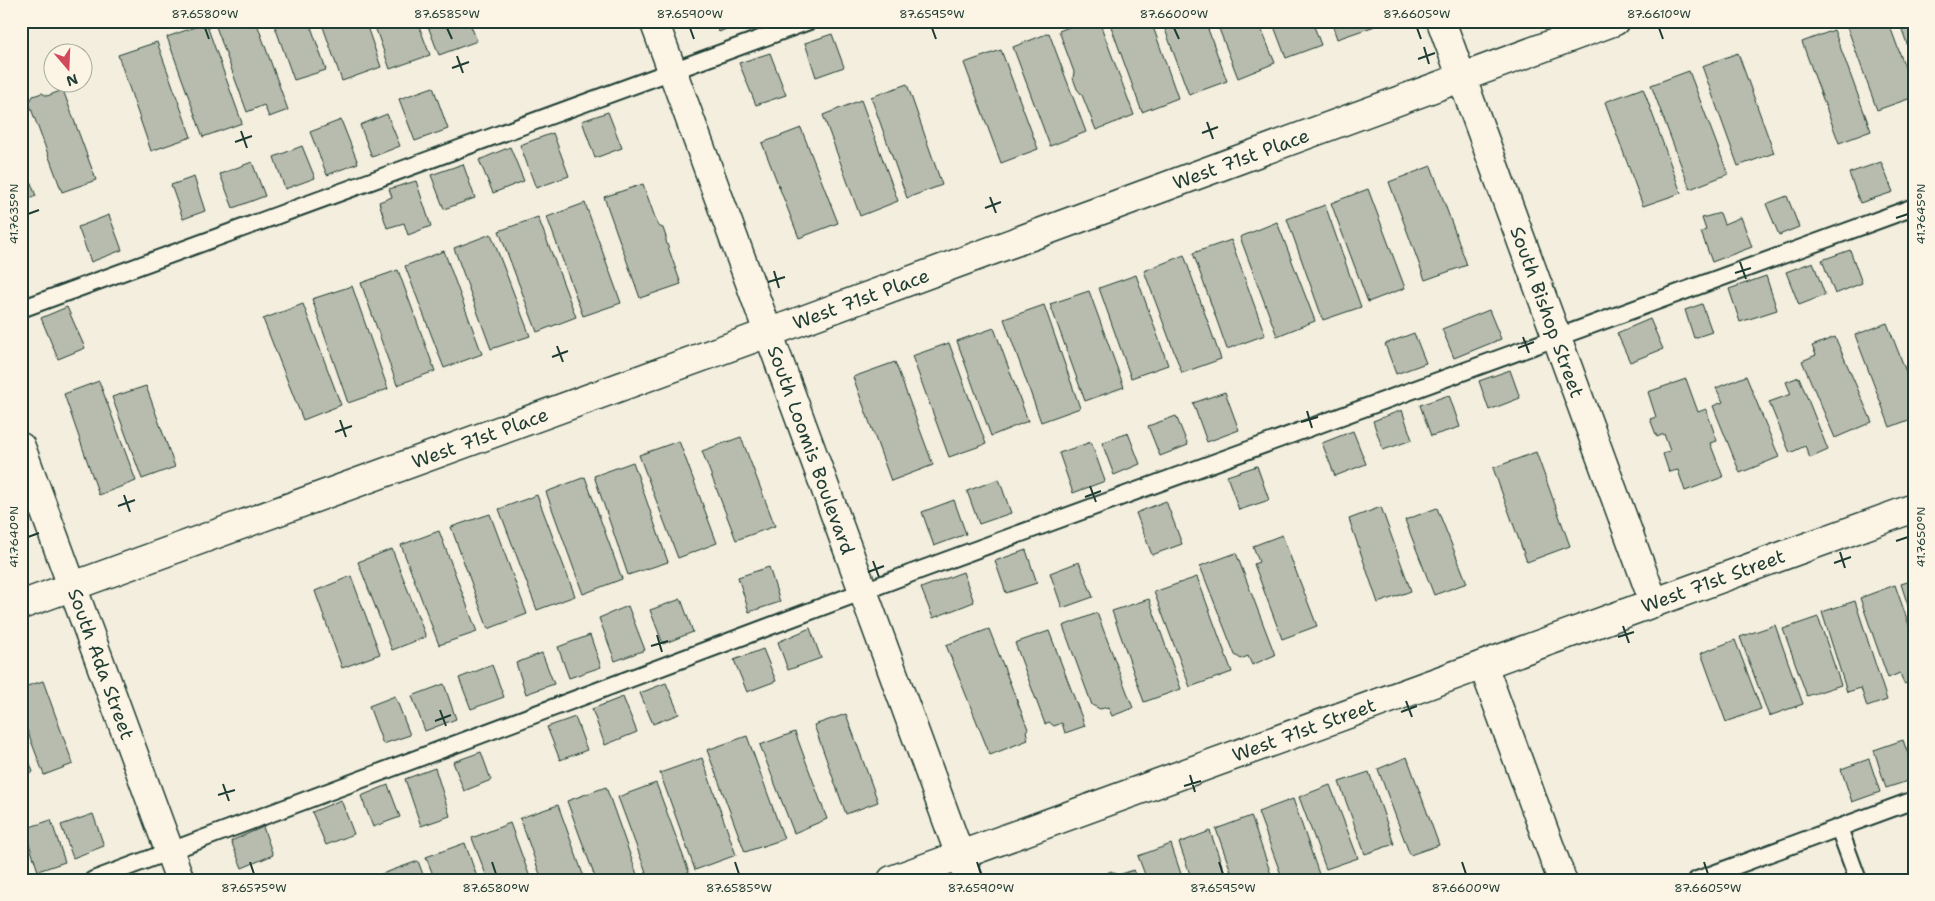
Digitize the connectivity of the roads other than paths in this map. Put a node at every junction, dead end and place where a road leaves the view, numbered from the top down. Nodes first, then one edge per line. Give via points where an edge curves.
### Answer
1 (654, 21) edge
2 (809, 21) edge
3 (1441, 21) edge
4 (1615, 21) edge
5 (672, 71) junction
6 (1461, 78) junction
7 (1914, 207) edge
8 (21, 309) edge
9 (768, 333) junction
10 (1556, 337) junction
11 (21, 447) edge
12 (1914, 508) edge
13 (72, 586) junction
14 (863, 591) junction
15 (1654, 603) junction
16 (21, 605) edge
17 (1483, 665) junction
18 (1914, 800) edge
19 (1839, 828) junction
20 (170, 852) junction
21 (964, 867) edge
22 (94, 880) edge
23 (180, 880) edge
24 (892, 880) edge
25 (1562, 880) edge
26 (1697, 880) edge
27 (1858, 880) edge

1 - 5 street, South Loomis Boulevard
2 - 5 lane
3 - 6 street, South Bishop Street
4 - 6 street, West 71st Place
5 - 8 lane
5 - 9 street, South Loomis Boulevard
6 - 9 street, West 71st Place
6 - 10 street, South Bishop Street
7 - 10 lane
9 - 13 street, West 71st Place
9 - 14 street, South Loomis Boulevard
10 - 14 lane
10 - 15 street, South Bishop Street
11 - 13 street, South Ada Street
12 - 15 street, West 71st Street
13 - 16 street, West 71st Place
13 - 20 street, South Ada Street
14 - 20 lane
14 - 21 street, South Loomis Boulevard
15 - 17 street, West 71st Street
17 - 21 street, West 71st Street
17 - 25 street
18 - 19 lane
19 - 26 lane
19 - 27 lane
20 - 22 lane
20 - 23 street, South Ada Street
21 - 24 street, West 71st Street

